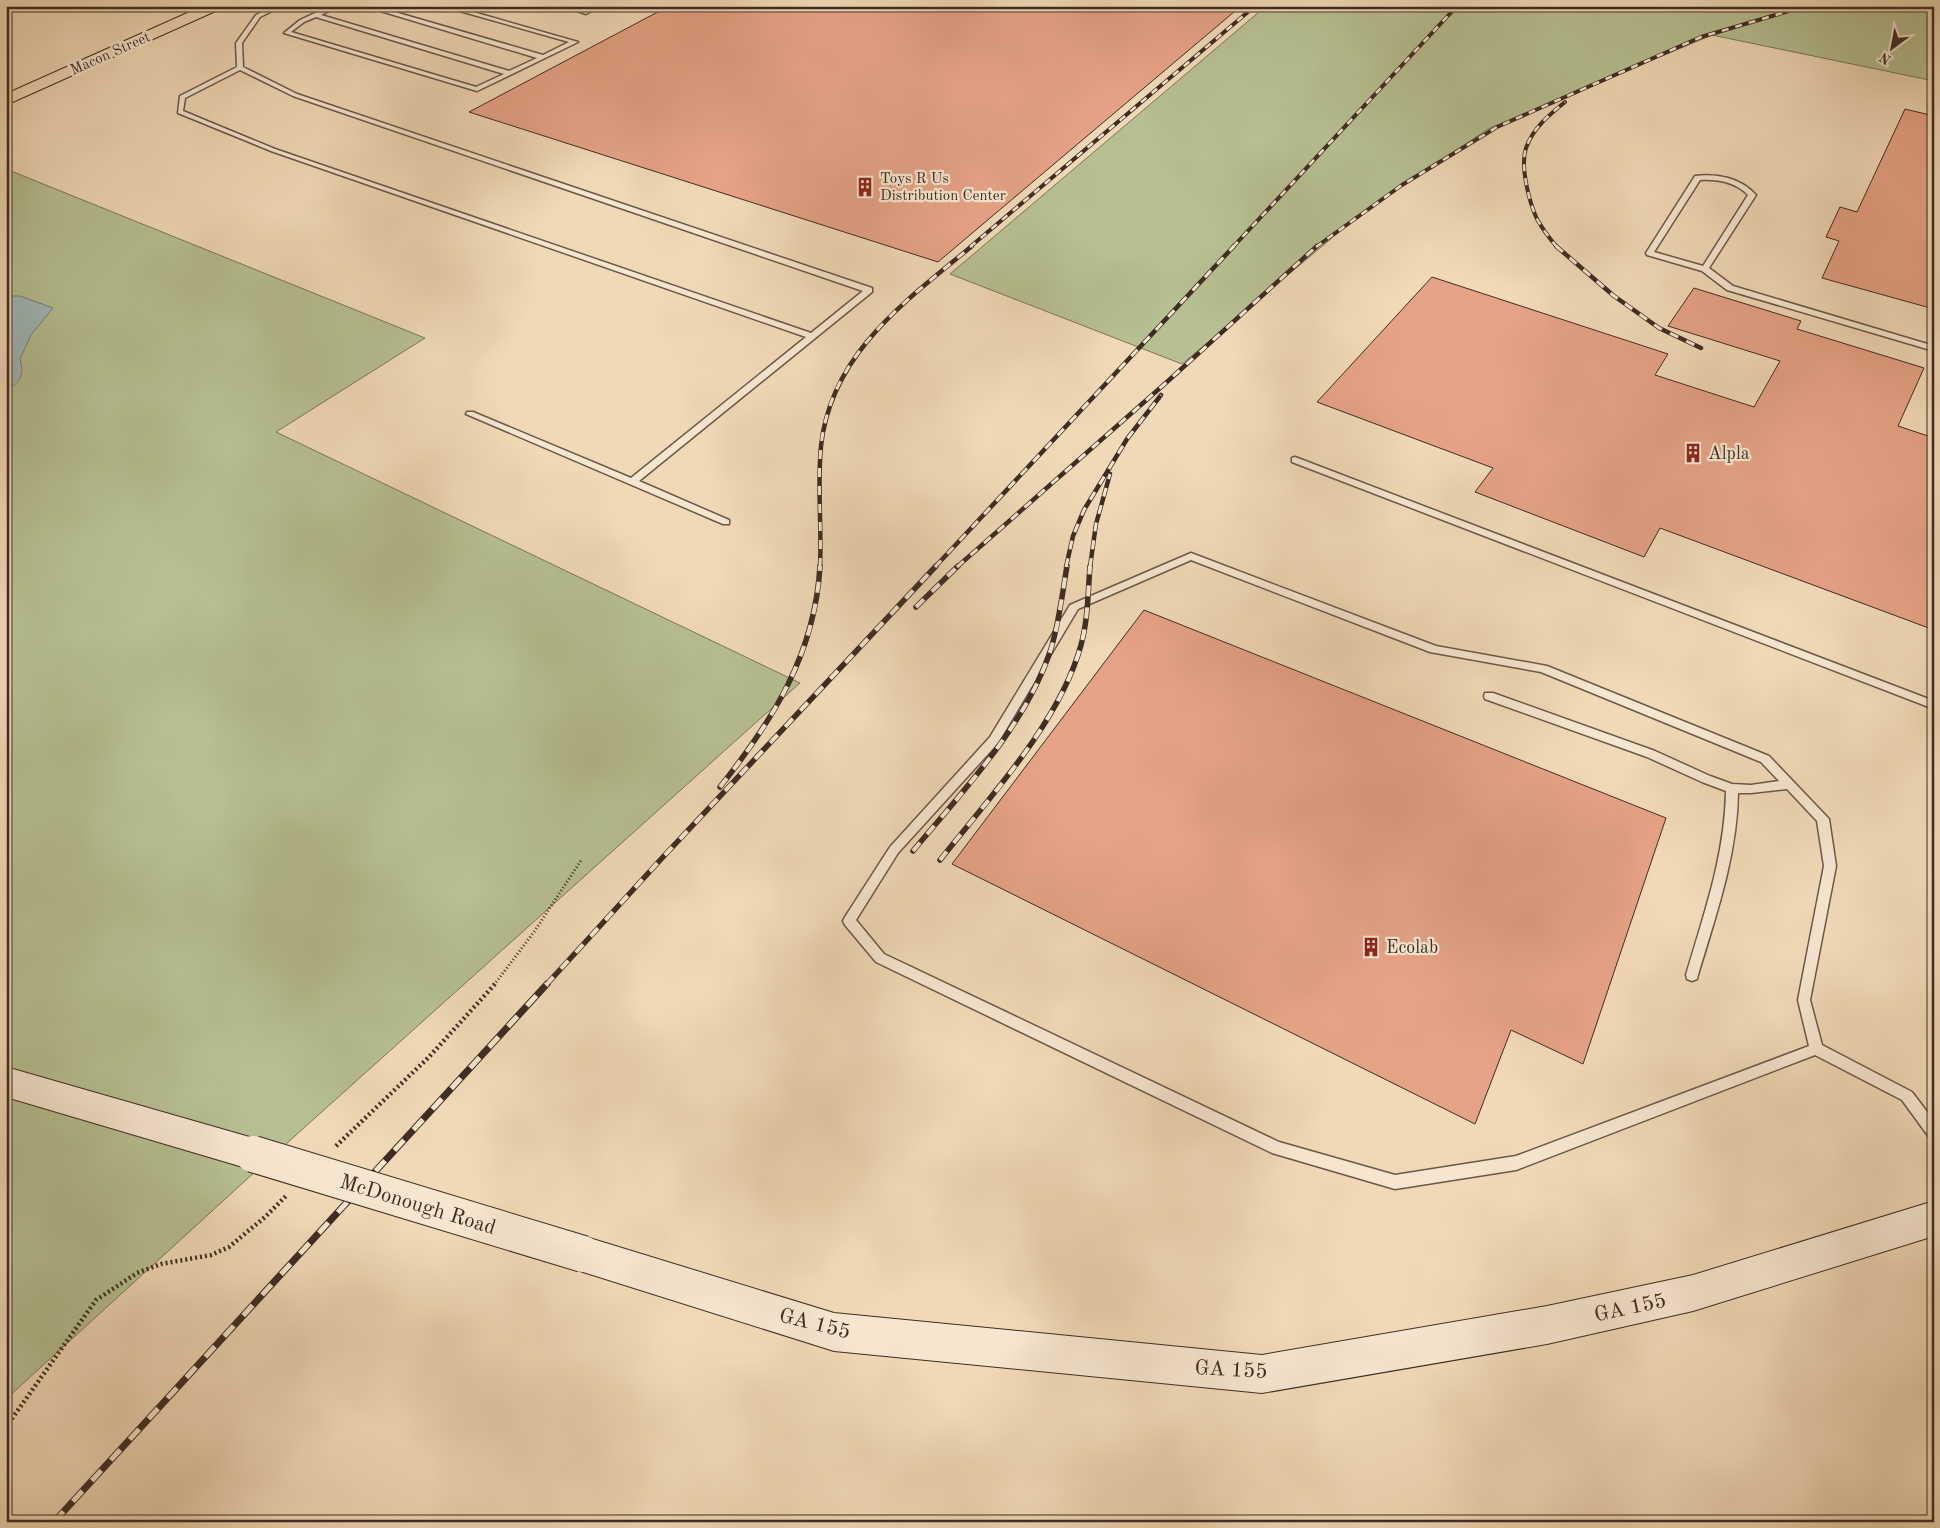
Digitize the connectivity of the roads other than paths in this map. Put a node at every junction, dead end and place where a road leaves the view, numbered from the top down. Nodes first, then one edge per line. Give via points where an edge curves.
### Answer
1 (215, 6) edge
2 (279, 6) edge
3 (335, 6) edge
4 (366, 6) edge
5 (445, 6) edge
6 (565, 6) edge
7 (597, 6) edge
8 (316, 15) junction
9 (542, 57) junction
10 (240, 68) junction
11 (509, 73) junction
12 (6, 100) edge
13 (1705, 269) junction
14 (812, 336) junction
15 (1934, 349) edge
16 (470, 414) dead end
17 (1295, 460) dead end
18 (632, 482) junction
19 (726, 522) dead end
20 (1488, 696) dead end
21 (1934, 705) edge
22 (1790, 784) junction
23 (1732, 788) junction
24 (1692, 975) dead end
25 (1816, 1049) junction
26 (6, 1082) edge
27 (1934, 1132) edge
28 (1934, 1218) edge
29 (583, 1254) joint

1 - 12 main road, Macon Street
2 - 10 lane via 258,16 239,43
3 - 8 lane
4 - 9 lane
5 - 9 lane via 574,42
6 - 7 lane via 586,12
8 - 11 lane
8 - 11 lane via 287,33 477,89
9 - 11 lane
10 - 14 lane via 295,95 870,290
10 - 14 lane via 182,97 180,112 273,150
13 - 13 lane via 1752,196 1745,187 1715,177 1698,178 1650,253
13 - 15 lane via 1730,288
14 - 18 lane
16 - 18 lane
17 - 21 lane
18 - 19 lane
20 - 23 lane via 1651,754
22 - 23 lane
22 - 25 lane via 1823,819 1830,866 1804,1000
22 - 25 lane via 1765,759 1543,669 1434,649 1191,556 1074,607 994,740 894,850 849,921 880,958 898,967 1277,1148 1394,1182 1516,1163
23 - 24 lane via 1726,852
25 - 27 lane via 1907,1096
26 - 29 main road, McDonough Road / GA 155, bridge
28 - 29 main road, GA 155 / GA 155 via 1683,1295 1547,1325 1262,1374 834,1332

